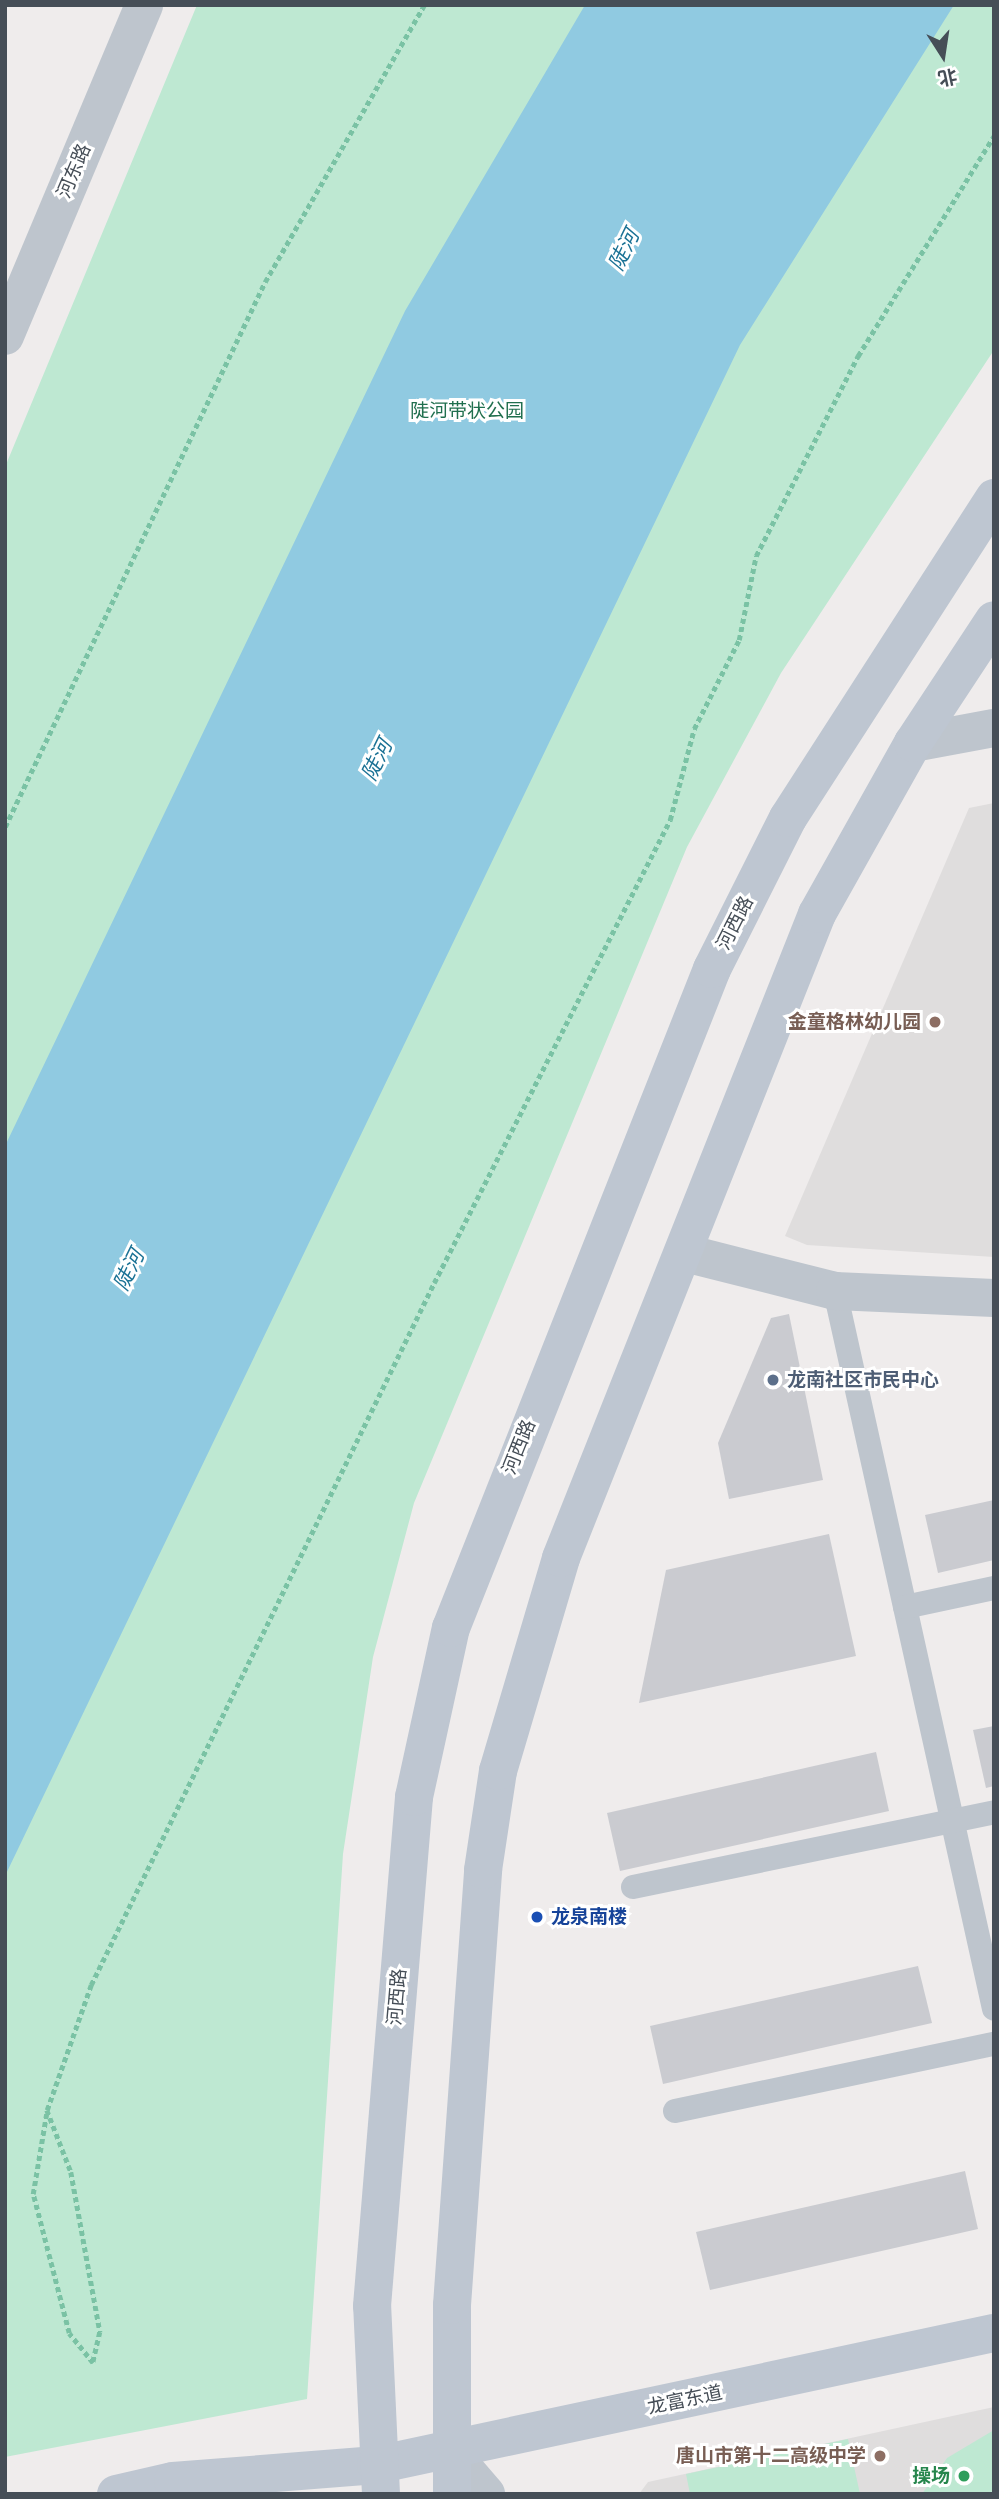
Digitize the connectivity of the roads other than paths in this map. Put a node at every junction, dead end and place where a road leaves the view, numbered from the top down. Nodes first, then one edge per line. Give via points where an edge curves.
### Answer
1 (144, 5) edge
2 (5, 336) edge
3 (994, 498) edge
4 (994, 620) edge
5 (994, 729) edge
6 (913, 743) junction
7 (685, 1254) junction
8 (835, 1290) junction
9 (994, 1298) edge
10 (994, 1588) edge
11 (905, 1607) junction
12 (994, 1812) edge
13 (953, 1821) junction
14 (632, 1887) dead end
15 (994, 2009) edge
16 (994, 2044) edge
17 (675, 2111) dead end
18 (994, 2333) edge
19 (449, 2451) junction
20 (378, 2479) edge
21 (116, 2494) edge
22 (298, 2494) edge
23 (452, 2494) edge
24 (486, 2494) edge

1 - 2 street, 河东路
3 - 20 main road, 河西路 via 788,818 712,969 451,1628 414,1797 372,2306
4 - 6 main road
5 - 6 street
6 - 7 main road via 817,915
7 - 8 street
7 - 19 main road via 561,1558 498,1771 483,1870
8 - 9 street
8 - 11 lane
10 - 11 lane
11 - 13 lane
12 - 13 lane
13 - 14 lane
13 - 15 lane
16 - 17 lane
18 - 19 main road, 龙富东道
19 - 20 main road, 龙富东道
19 - 23 main road
19 - 24 street
20 - 21 main road, 龙富东道 via 173,2481
20 - 22 main road, 龙富东道

